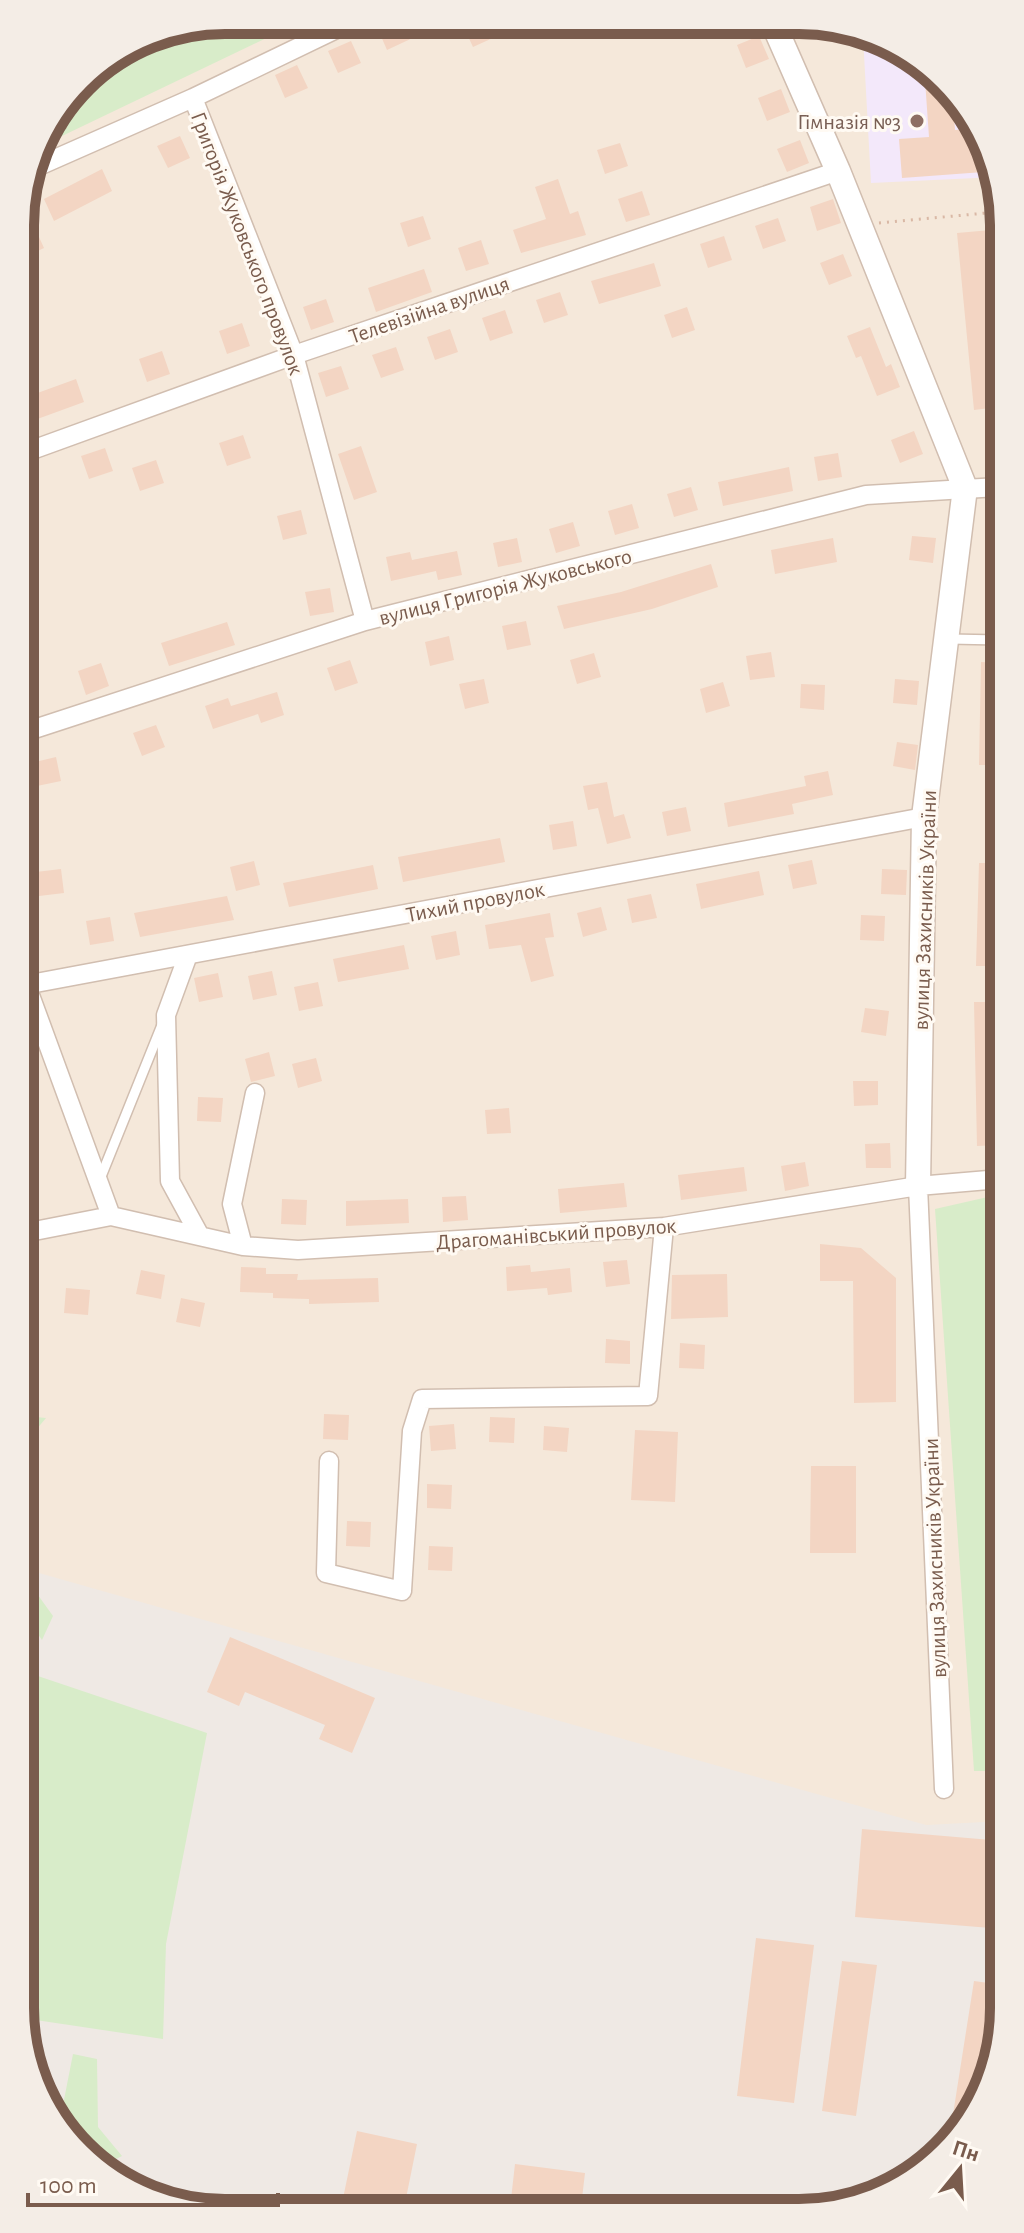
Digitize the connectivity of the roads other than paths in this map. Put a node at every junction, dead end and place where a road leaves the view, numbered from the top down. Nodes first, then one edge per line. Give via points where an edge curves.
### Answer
1 (326, 34) edge
2 (778, 34) edge
3 (193, 98) junction
4 (45, 163) edge
5 (838, 171) junction
6 (294, 355) junction
7 (34, 449) edge
8 (990, 487) edge
9 (965, 488) junction
10 (365, 621) junction
11 (946, 639) junction
12 (990, 640) edge
13 (34, 729) edge
14 (924, 817) junction
15 (188, 955) junction
16 (34, 979) edge
17 (34, 1008) edge
18 (166, 1015) junction
19 (255, 1093) dead end
20 (990, 1180) edge
21 (99, 1183) junction
22 (918, 1186) junction
23 (111, 1216) junction
24 (664, 1227) junction
25 (34, 1231) edge
26 (200, 1236) junction
27 (243, 1246) junction
28 (329, 1461) dead end
29 (944, 1789) dead end

1 - 3 street
2 - 5 street, вулиця Захисників України
3 - 4 street
3 - 6 street, Григорія Жуковського провулок
5 - 6 street, Телевізійна вулиця
5 - 9 street, вулиця Захисників України
6 - 7 street, Телевізійна вулиця
6 - 10 street, Григорія Жуковського провулок
8 - 9 street, вулиця Григорія Жуковського
9 - 10 street, вулиця Григорія Жуковського via 866,495
9 - 11 street, вулиця Захисників України
10 - 13 street, вулиця Григорія Жуковського
11 - 12 lane
11 - 14 street, вулиця Захисників України
14 - 15 street, Тихий провулок
14 - 22 street, вулиця Захисників України
15 - 16 street, Тихий провулок
15 - 18 street
17 - 21 street
18 - 21 lane
18 - 26 street via 170,1181
19 - 27 street via 232,1204
20 - 22 street, Драгоманівський провулок
21 - 23 street
22 - 24 street, Драгоманівський провулок
22 - 29 street, вулиця Захисників України
23 - 25 street
23 - 26 street, Драгоманівський провулок
24 - 27 street, Драгоманівський провулок via 298,1250
24 - 28 street via 648,1396 422,1399 412,1431 402,1591 326,1573
26 - 27 street, Драгоманівський провулок

